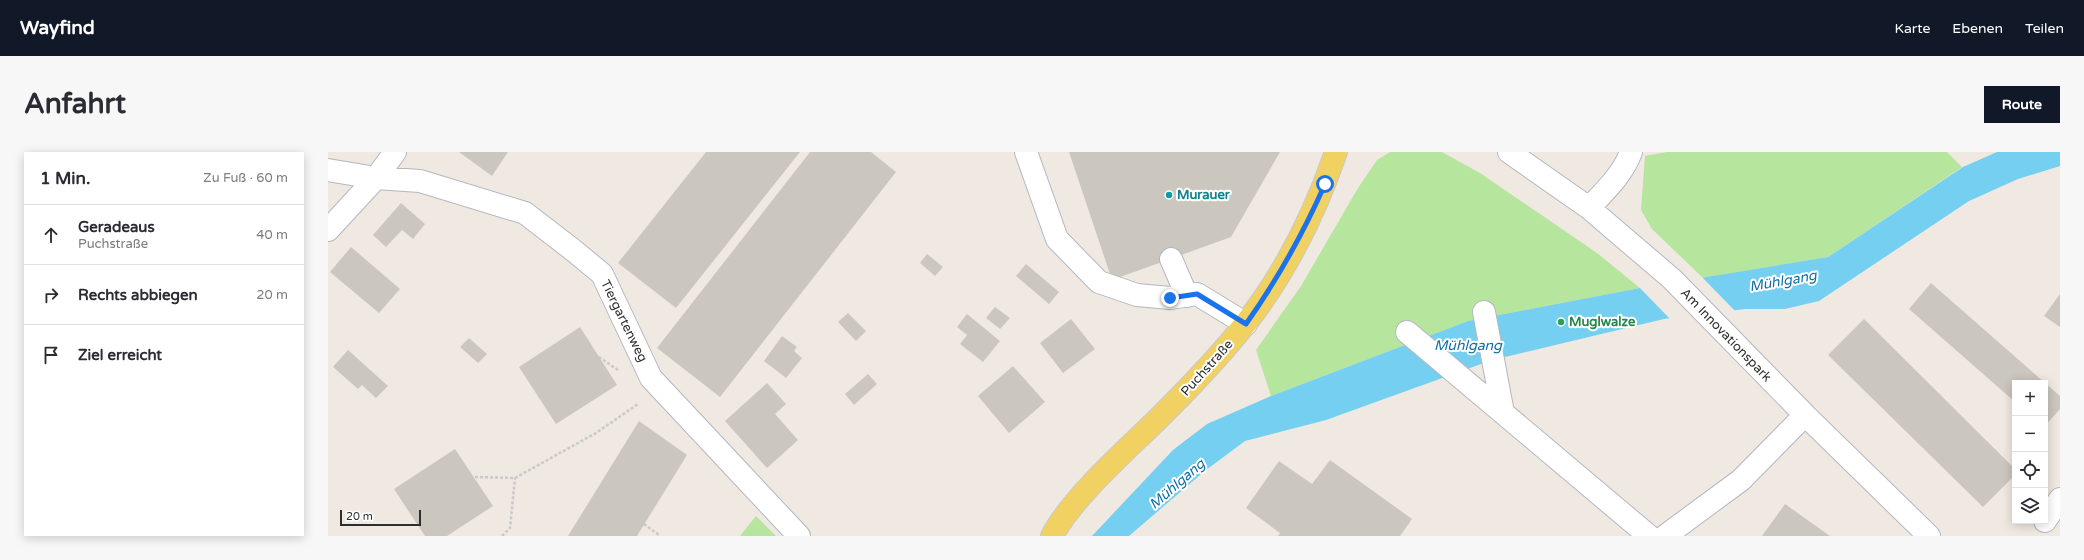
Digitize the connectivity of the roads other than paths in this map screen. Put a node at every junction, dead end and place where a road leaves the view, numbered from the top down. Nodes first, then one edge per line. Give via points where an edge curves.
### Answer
1 (395, 152) edge
2 (1026, 152) edge
3 (1336, 152) edge
4 (1508, 152) edge
5 (1631, 152) edge
6 (328, 170) edge
7 (376, 178) junction
8 (1589, 208) junction
9 (328, 230) edge
10 (1171, 259) dead end
11 (1187, 296) junction
12 (1484, 312) dead end
13 (1246, 324) junction
14 (1408, 332) dead end
15 (1503, 413) junction
16 (1805, 415) junction
17 (2052, 514) edge
18 (799, 536) edge
19 (1052, 536) edge
20 (1649, 536) edge
21 (1665, 536) edge
22 (1929, 536) edge
23 (2035, 536) edge

1 - 7 street
2 - 11 street via 1057,239 1099,282 1137,295 1170,298
3 - 13 main road, Puchstraße via 1308,223 1266,296
4 - 8 street, Am Innovationspark
5 - 8 street via 1628,161 1610,186
6 - 7 street, Tiergartenweg
7 - 9 street
7 - 18 street, Tiergartenweg via 420,180 524,213 602,274 651,378
8 - 16 street, Am Innovationspark via 1672,279
10 - 11 street
11 - 13 street via 1197,294
12 - 15 street
13 - 19 main road, Puchstraße via 1200,376 1084,493
14 - 15 street
15 - 20 street
16 - 21 street via 1741,480
16 - 22 street, Am Innovationspark
17 - 23 street

